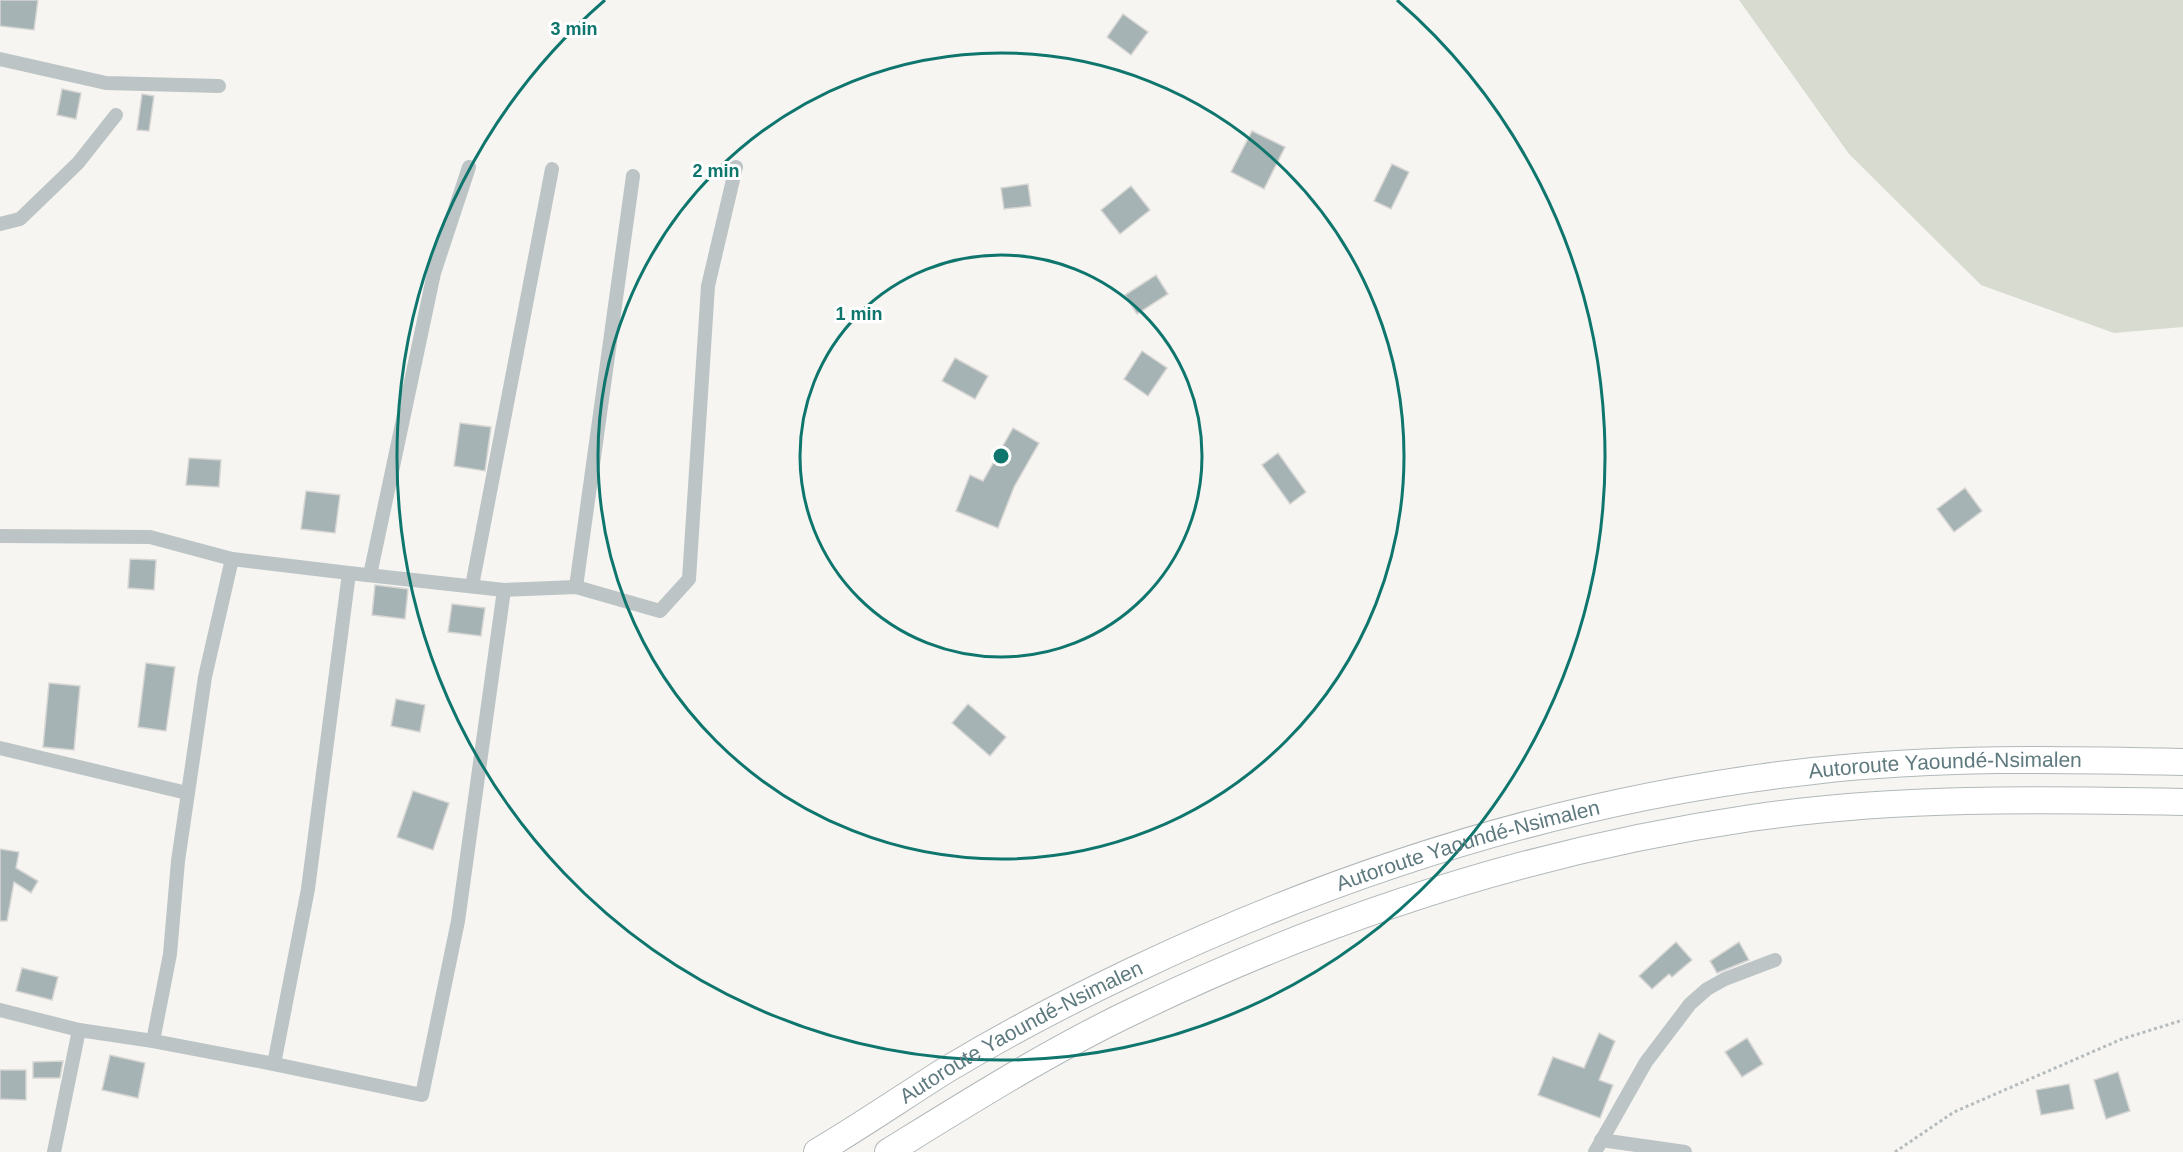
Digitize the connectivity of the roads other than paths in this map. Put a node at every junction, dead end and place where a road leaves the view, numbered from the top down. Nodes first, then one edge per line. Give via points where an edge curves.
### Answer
1 (0, 59) edge
2 (219, 86) dead end
3 (116, 115) dead end
4 (470, 167) dead end
5 (735, 167) dead end
6 (552, 169) dead end
7 (633, 176) dead end
8 (0, 224) edge
9 (0, 536) edge
10 (232, 559) junction
11 (349, 573) junction
12 (370, 575) junction
13 (472, 586) junction
14 (576, 586) junction
15 (504, 590) junction
16 (0, 748) edge
17 (2183, 762) edge
18 (187, 793) junction
19 (2183, 802) edge
20 (1775, 960) dead end
21 (0, 1010) edge
22 (79, 1030) junction
23 (153, 1041) junction
24 (274, 1064) junction
25 (1598, 1146) edge
26 (54, 1152) edge
27 (817, 1152) edge
28 (888, 1152) edge
29 (1685, 1152) edge

1 - 2 street via 106,83
3 - 8 street via 78,163 20,219
4 - 12 street via 434,273
5 - 14 street via 708,286 689,579 660,611
6 - 13 street
7 - 14 street
9 - 10 street via 150,537
10 - 11 street
10 - 18 street via 205,677
11 - 12 street
11 - 24 street via 308,889
12 - 13 street
13 - 15 street
14 - 15 street
15 - 24 street via 458,921 422,1095
16 - 18 street
17 - 27 highway, Autoroute Yaoundé-Nsimalen via 1939,761 1813,771 1676,791 1448,847 1339,883 1131,971 946,1070
18 - 23 street via 170,954
19 - 28 highway, Autoroute Yaoundé-Nsimalen via 1889,804 1764,816 1627,839 1501,872 1374,910 1265,952 1136,1009 1010,1077
20 - 25 street via 1725,979 1690,1004 1646,1062
21 - 22 street
22 - 23 street
22 - 26 street
23 - 24 street
25 - 29 street

